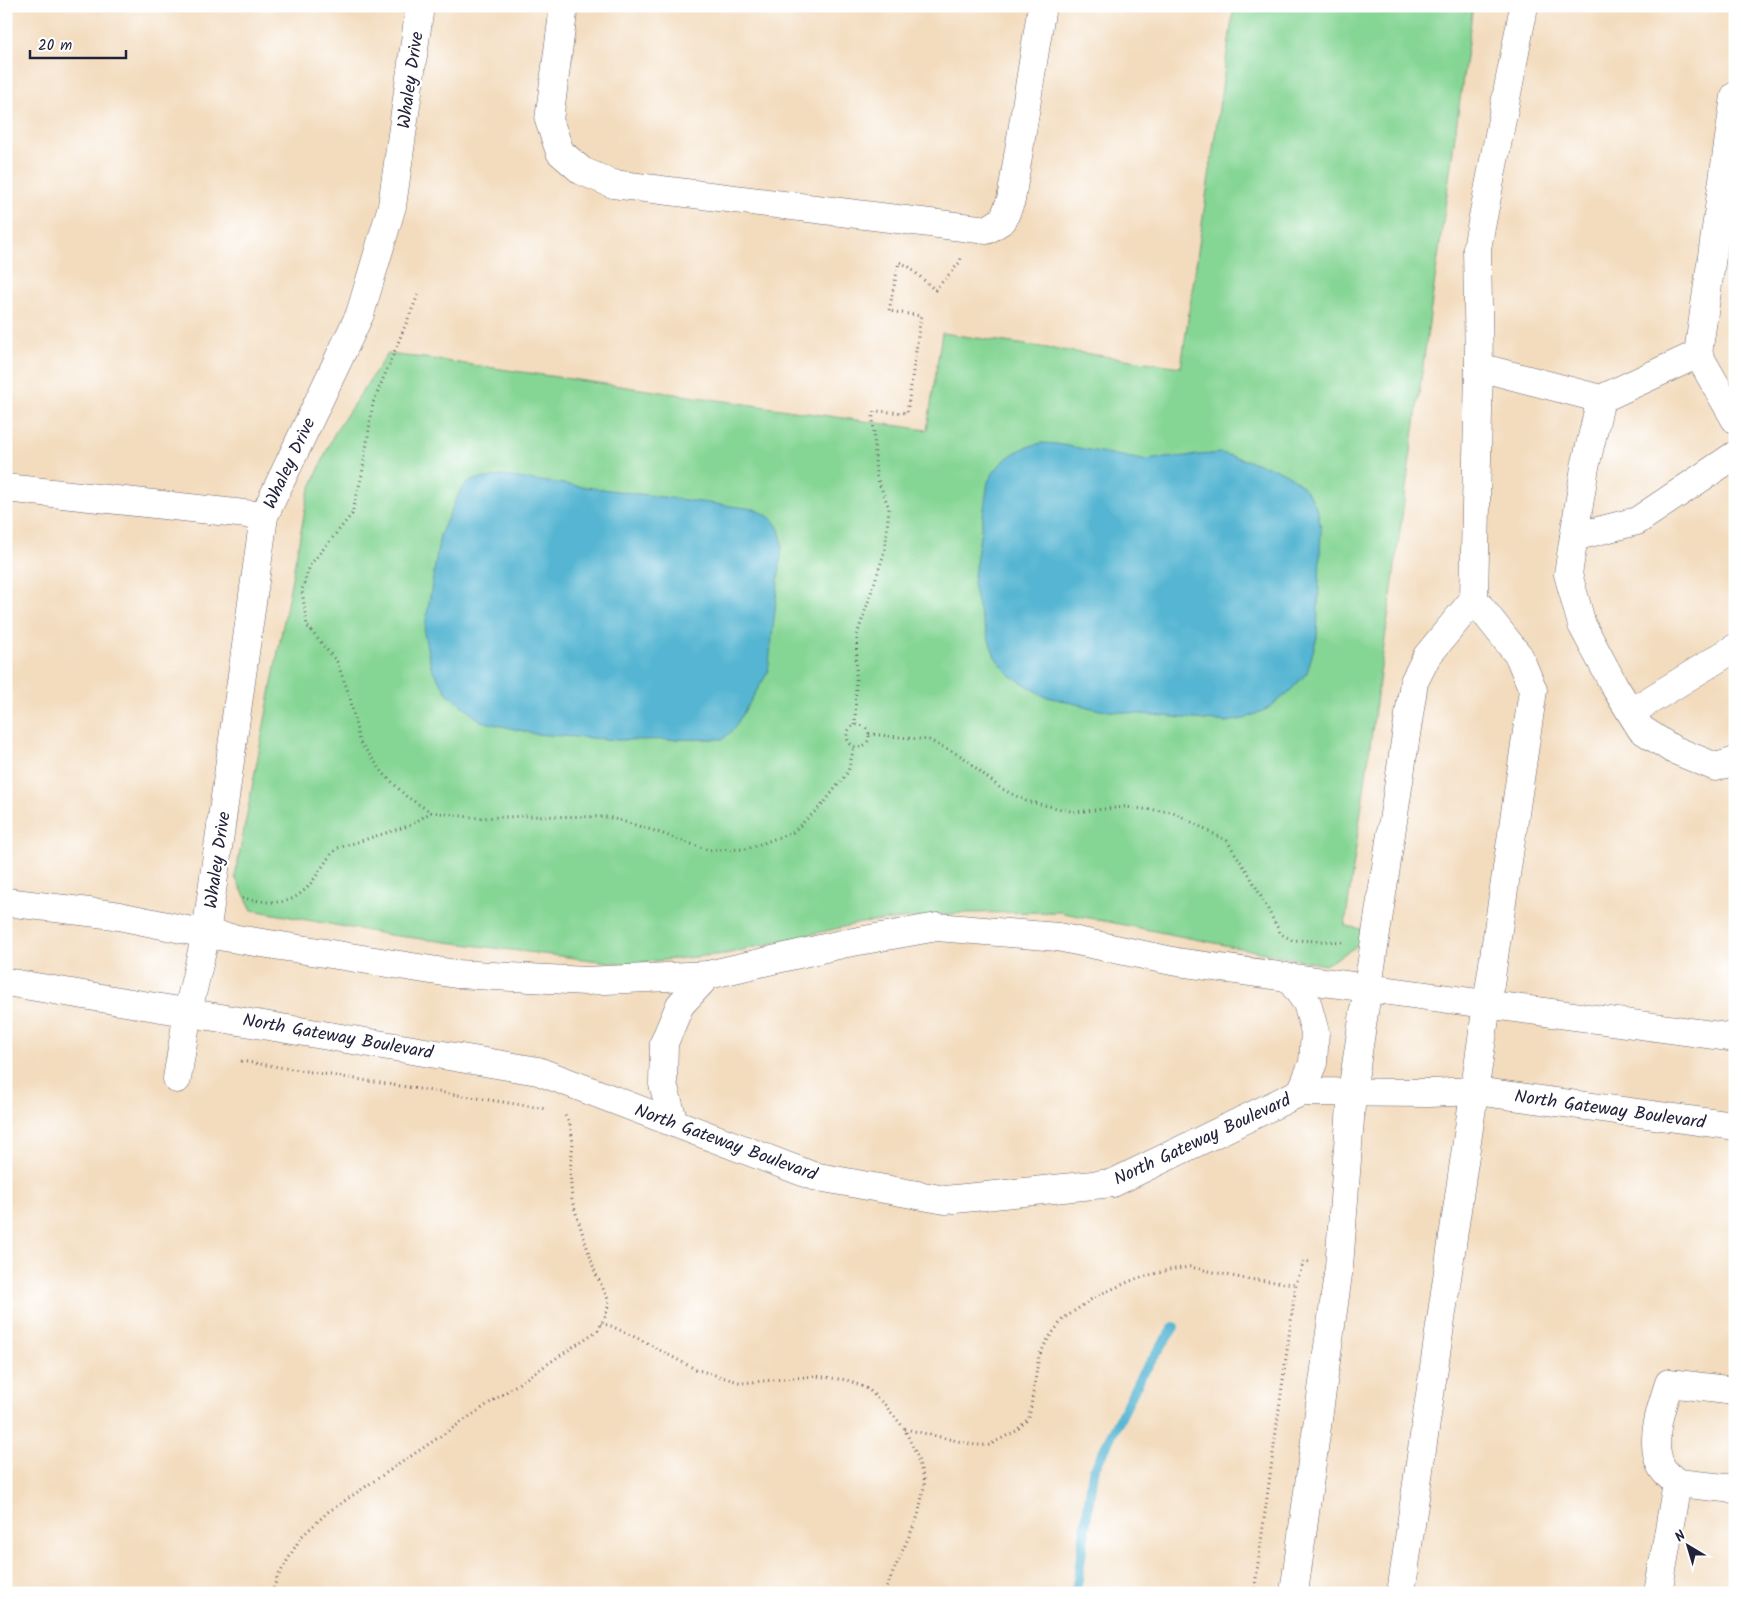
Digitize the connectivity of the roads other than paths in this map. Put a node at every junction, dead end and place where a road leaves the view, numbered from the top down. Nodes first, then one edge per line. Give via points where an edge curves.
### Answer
1 (420, 6) edge
2 (564, 6) edge
3 (1042, 6) edge
4 (1524, 6) edge
5 (1735, 96) edge
6 (1698, 354) junction
7 (1479, 367) junction
8 (1601, 399) junction
9 (1735, 419) edge
10 (1735, 455) edge
11 (6, 488) edge
12 (264, 516) junction
13 (1574, 537) junction
14 (1474, 599) junction
15 (1735, 648) edge
16 (1631, 712) junction
17 (1735, 762) edge
18 (6, 902) edge
19 (206, 934) junction
20 (708, 974) junction
21 (1289, 978) junction
22 (6, 982) edge
23 (1368, 988) junction
24 (1487, 1004) junction
25 (188, 1011) junction
26 (1735, 1038) edge
27 (177, 1078) dead end
28 (1475, 1091) junction
29 (1301, 1092) junction
30 (1352, 1092) junction
31 (674, 1124) junction
32 (1735, 1126) edge
33 (1735, 1391) edge
34 (1677, 1483) junction
35 (1735, 1489) edge
36 (1294, 1593) edge
37 (1400, 1593) edge
38 (1658, 1593) edge

1 - 12 main road, Whaley Drive via 392,206 360,314
2 - 3 main road via 549,120 560,152 582,171 613,184 987,230 1003,220 1011,200
4 - 7 main road via 1477,248
5 - 6 main road
6 - 8 main road
6 - 9 main road
7 - 8 main road
7 - 14 main road
8 - 13 main road via 1585,467
10 - 13 main road via 1637,521
11 - 12 main road
12 - 19 main road, Whaley Drive
13 - 16 main road via 1568,574 1582,625
14 - 23 main road via 1428,656 1414,682
14 - 24 main road via 1519,656 1533,690
15 - 16 main road
16 - 17 main road via 1641,729 1672,749 1716,767
18 - 19 main road via 114,915
19 - 20 main road via 456,974 586,981
19 - 25 main road, Whaley Drive
20 - 21 main road via 937,927 1058,936 1177,962
20 - 31 main road via 680,1005 664,1043 662,1084
21 - 23 main road
21 - 29 main road via 1307,1003 1315,1032 1313,1063
22 - 25 main road, North Gateway Boulevard
23 - 24 main road
23 - 30 main road
24 - 26 main road
24 - 28 main road
25 - 27 main road, Whaley Drive
25 - 31 main road, North Gateway Boulevard via 538,1071
28 - 30 main road, North Gateway Boulevard
28 - 32 main road, North Gateway Boulevard
28 - 37 main road
29 - 30 main road, North Gateway Boulevard
29 - 31 main road, North Gateway Boulevard via 1113,1183 945,1200 813,1176
30 - 36 main road via 1339,1267
33 - 34 main road via 1669,1383 1660,1412 1656,1446 1661,1468
34 - 35 main road
34 - 38 main road

